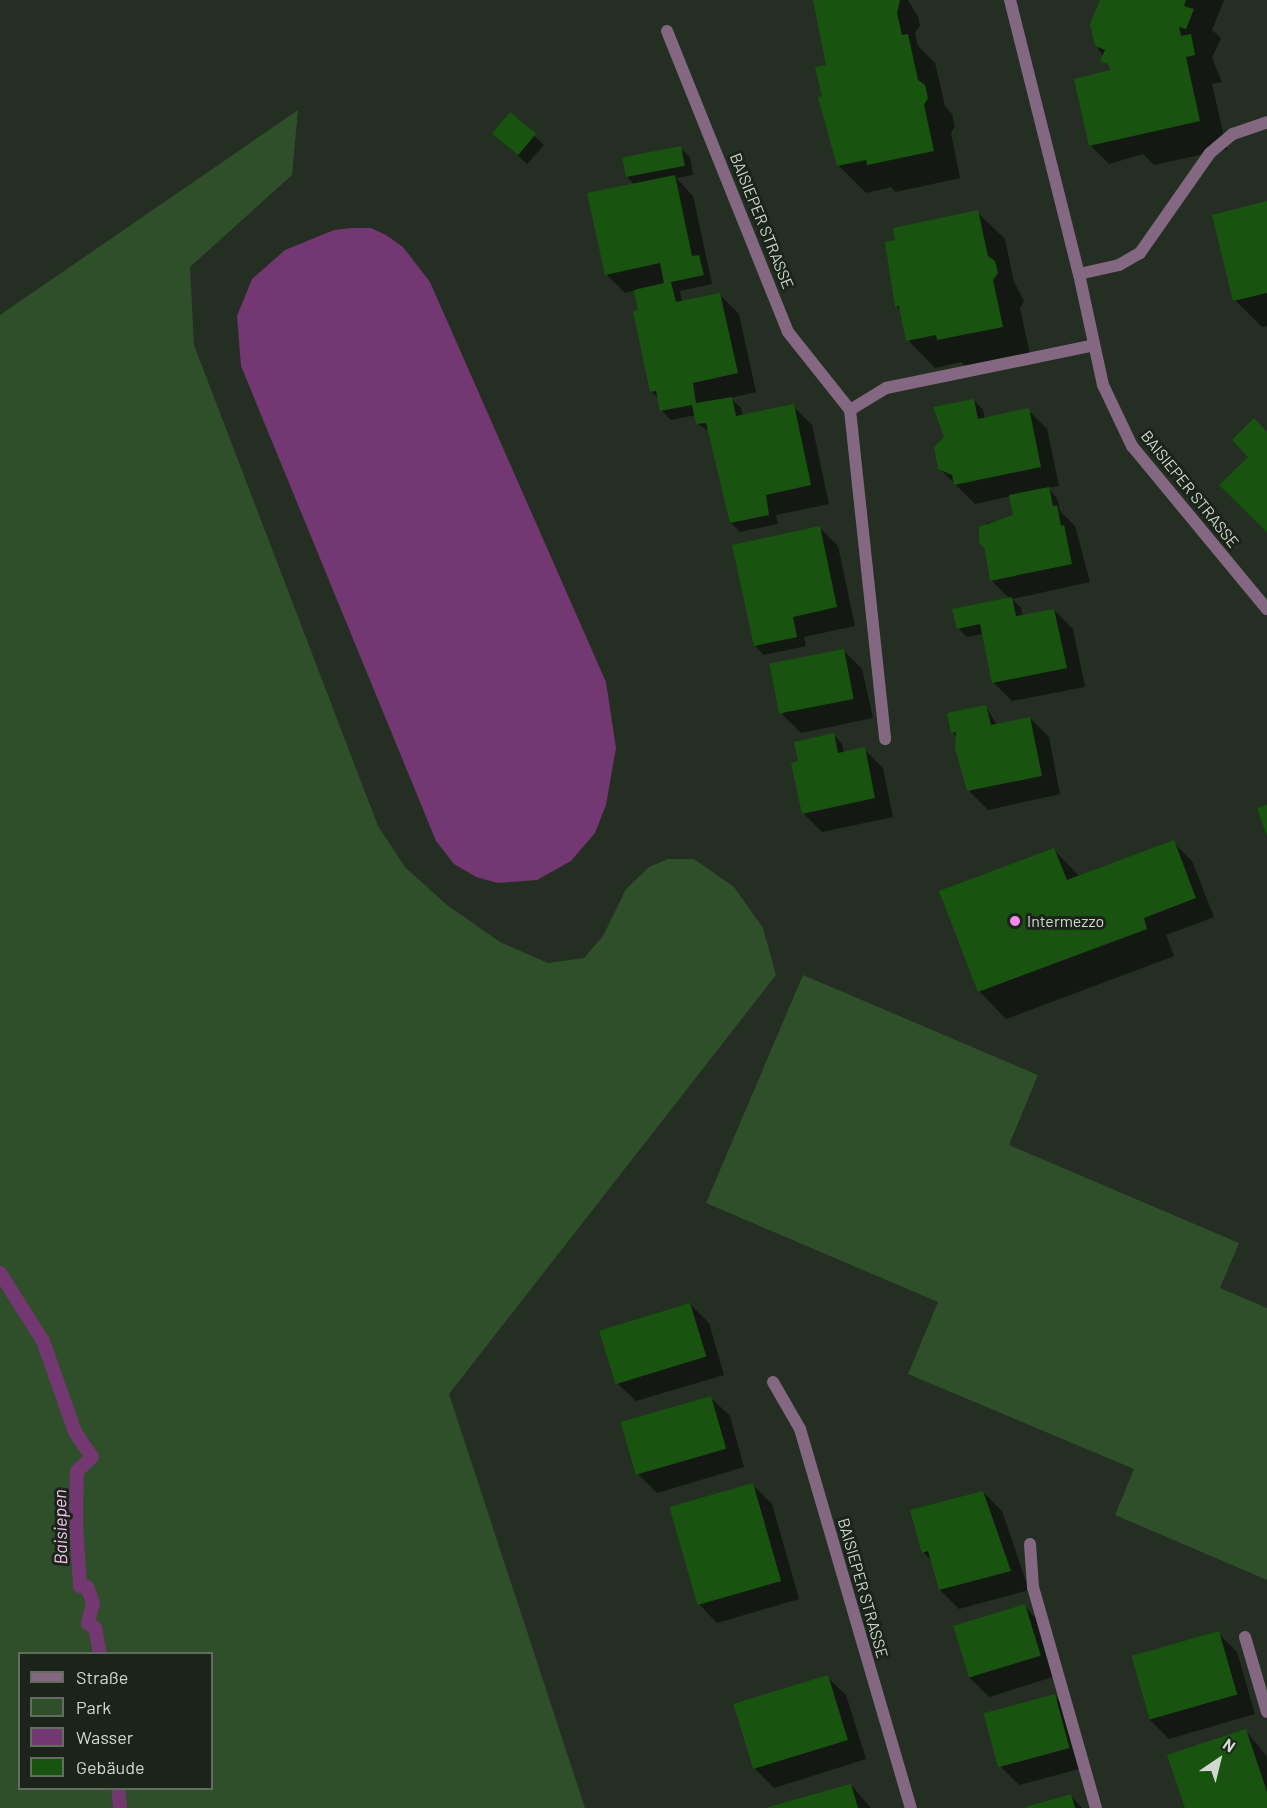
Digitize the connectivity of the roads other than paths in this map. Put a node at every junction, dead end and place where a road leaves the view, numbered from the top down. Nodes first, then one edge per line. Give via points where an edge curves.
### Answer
1 (1010, 0) edge
2 (667, 31) dead end
3 (1267, 122) edge
4 (1079, 274) junction
5 (1091, 346) junction
6 (850, 410) junction
7 (1267, 609) edge
8 (885, 739) dead end
9 (774, 1382) dead end
10 (1030, 1544) dead end
11 (1245, 1637) dead end
12 (1267, 1712) edge
13 (910, 1808) edge
14 (1096, 1808) edge

1 - 4 street, BAISIEPER STRASSE
2 - 6 street, BAISIEPER STRASSE via 788,332
3 - 4 street via 1233,134 1210,153 1140,253 1119,265
4 - 5 street, BAISIEPER STRASSE
5 - 6 street via 886,388
5 - 7 street, BAISIEPER STRASSE via 1103,385 1132,446
6 - 8 street
9 - 13 street, BAISIEPER STRASSE via 800,1429
10 - 14 street via 1033,1587
11 - 12 street

